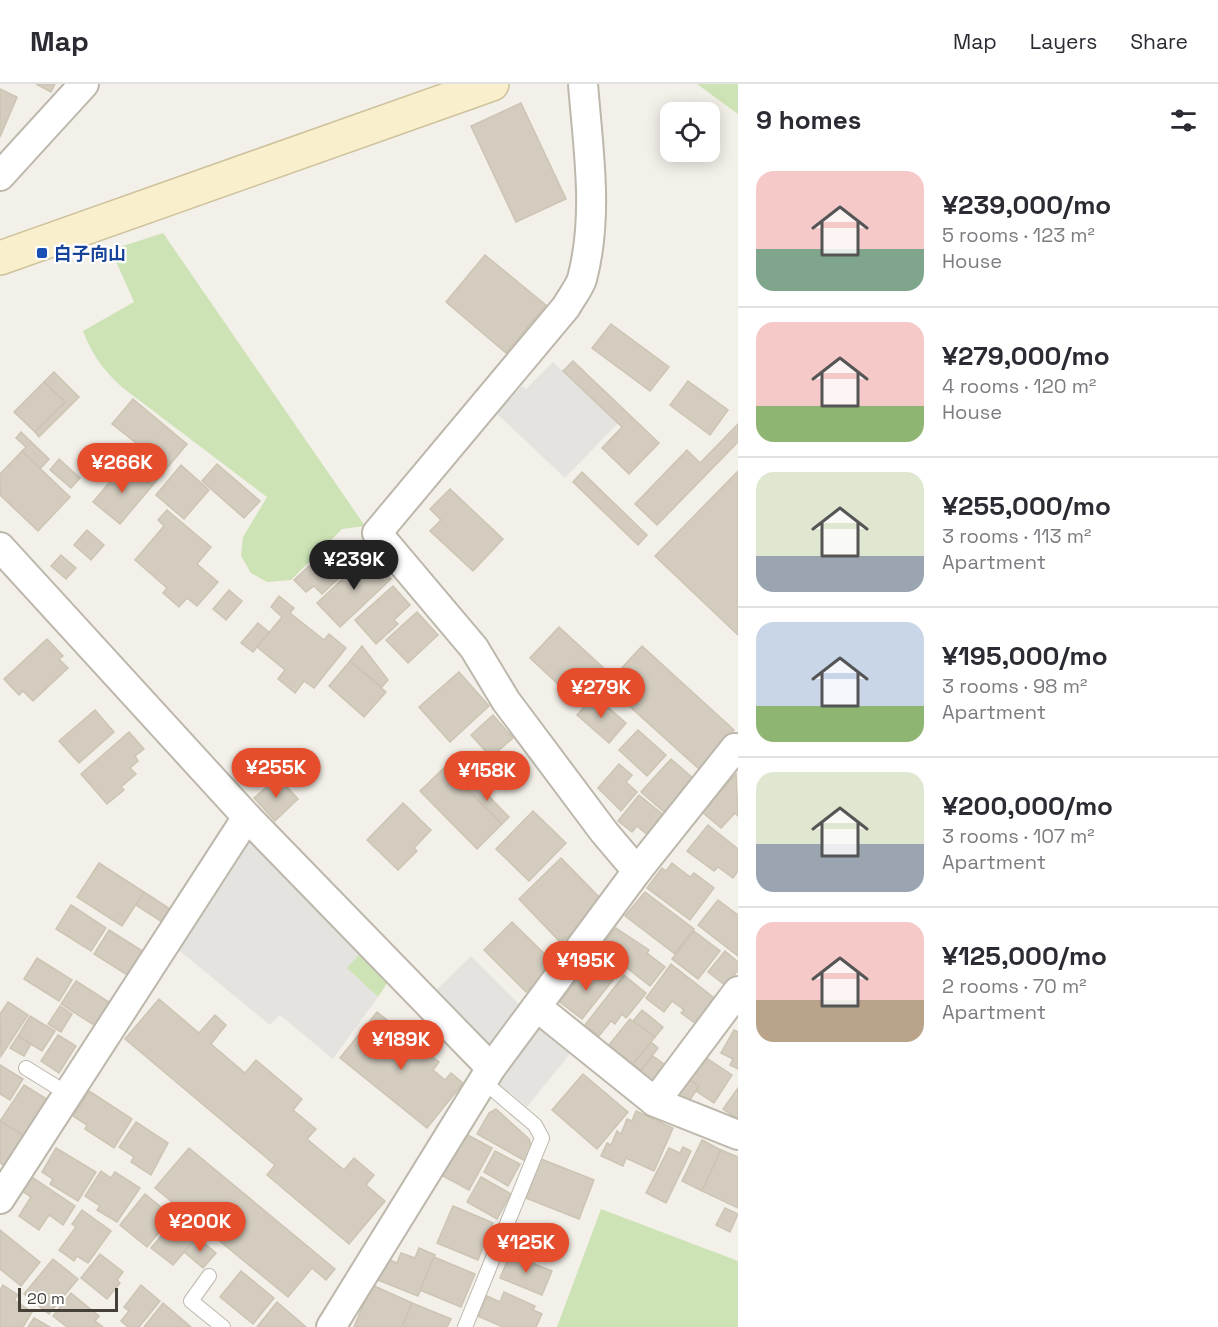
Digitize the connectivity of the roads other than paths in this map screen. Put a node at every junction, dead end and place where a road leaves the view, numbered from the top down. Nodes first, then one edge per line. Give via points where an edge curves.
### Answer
1 (84, 84) edge
2 (492, 84) edge
3 (583, 84) edge
4 (0, 176) edge
5 (0, 258) edge
6 (0, 547) edge
7 (737, 748) edge
8 (247, 817) junction
9 (637, 871) junction
10 (738, 990) edge
11 (537, 1006) junction
12 (26, 1068) dead end
13 (487, 1075) junction
14 (68, 1094) junction
15 (655, 1102) junction
16 (738, 1135) edge
17 (0, 1198) edge
18 (209, 1276) dead end
19 (224, 1327) edge
20 (331, 1327) edge
21 (465, 1327) edge

1 - 4 street
2 - 5 street
3 - 9 street via 591,227 582,281 566,307 377,532 474,648 506,701
6 - 8 street
7 - 9 street
8 - 13 street
8 - 14 street
9 - 11 street
10 - 15 street
11 - 13 street
11 - 15 street
12 - 14 lane
13 - 20 street
13 - 21 lane via 535,1125 542,1138
14 - 17 street
15 - 16 street
18 - 19 lane via 191,1301

